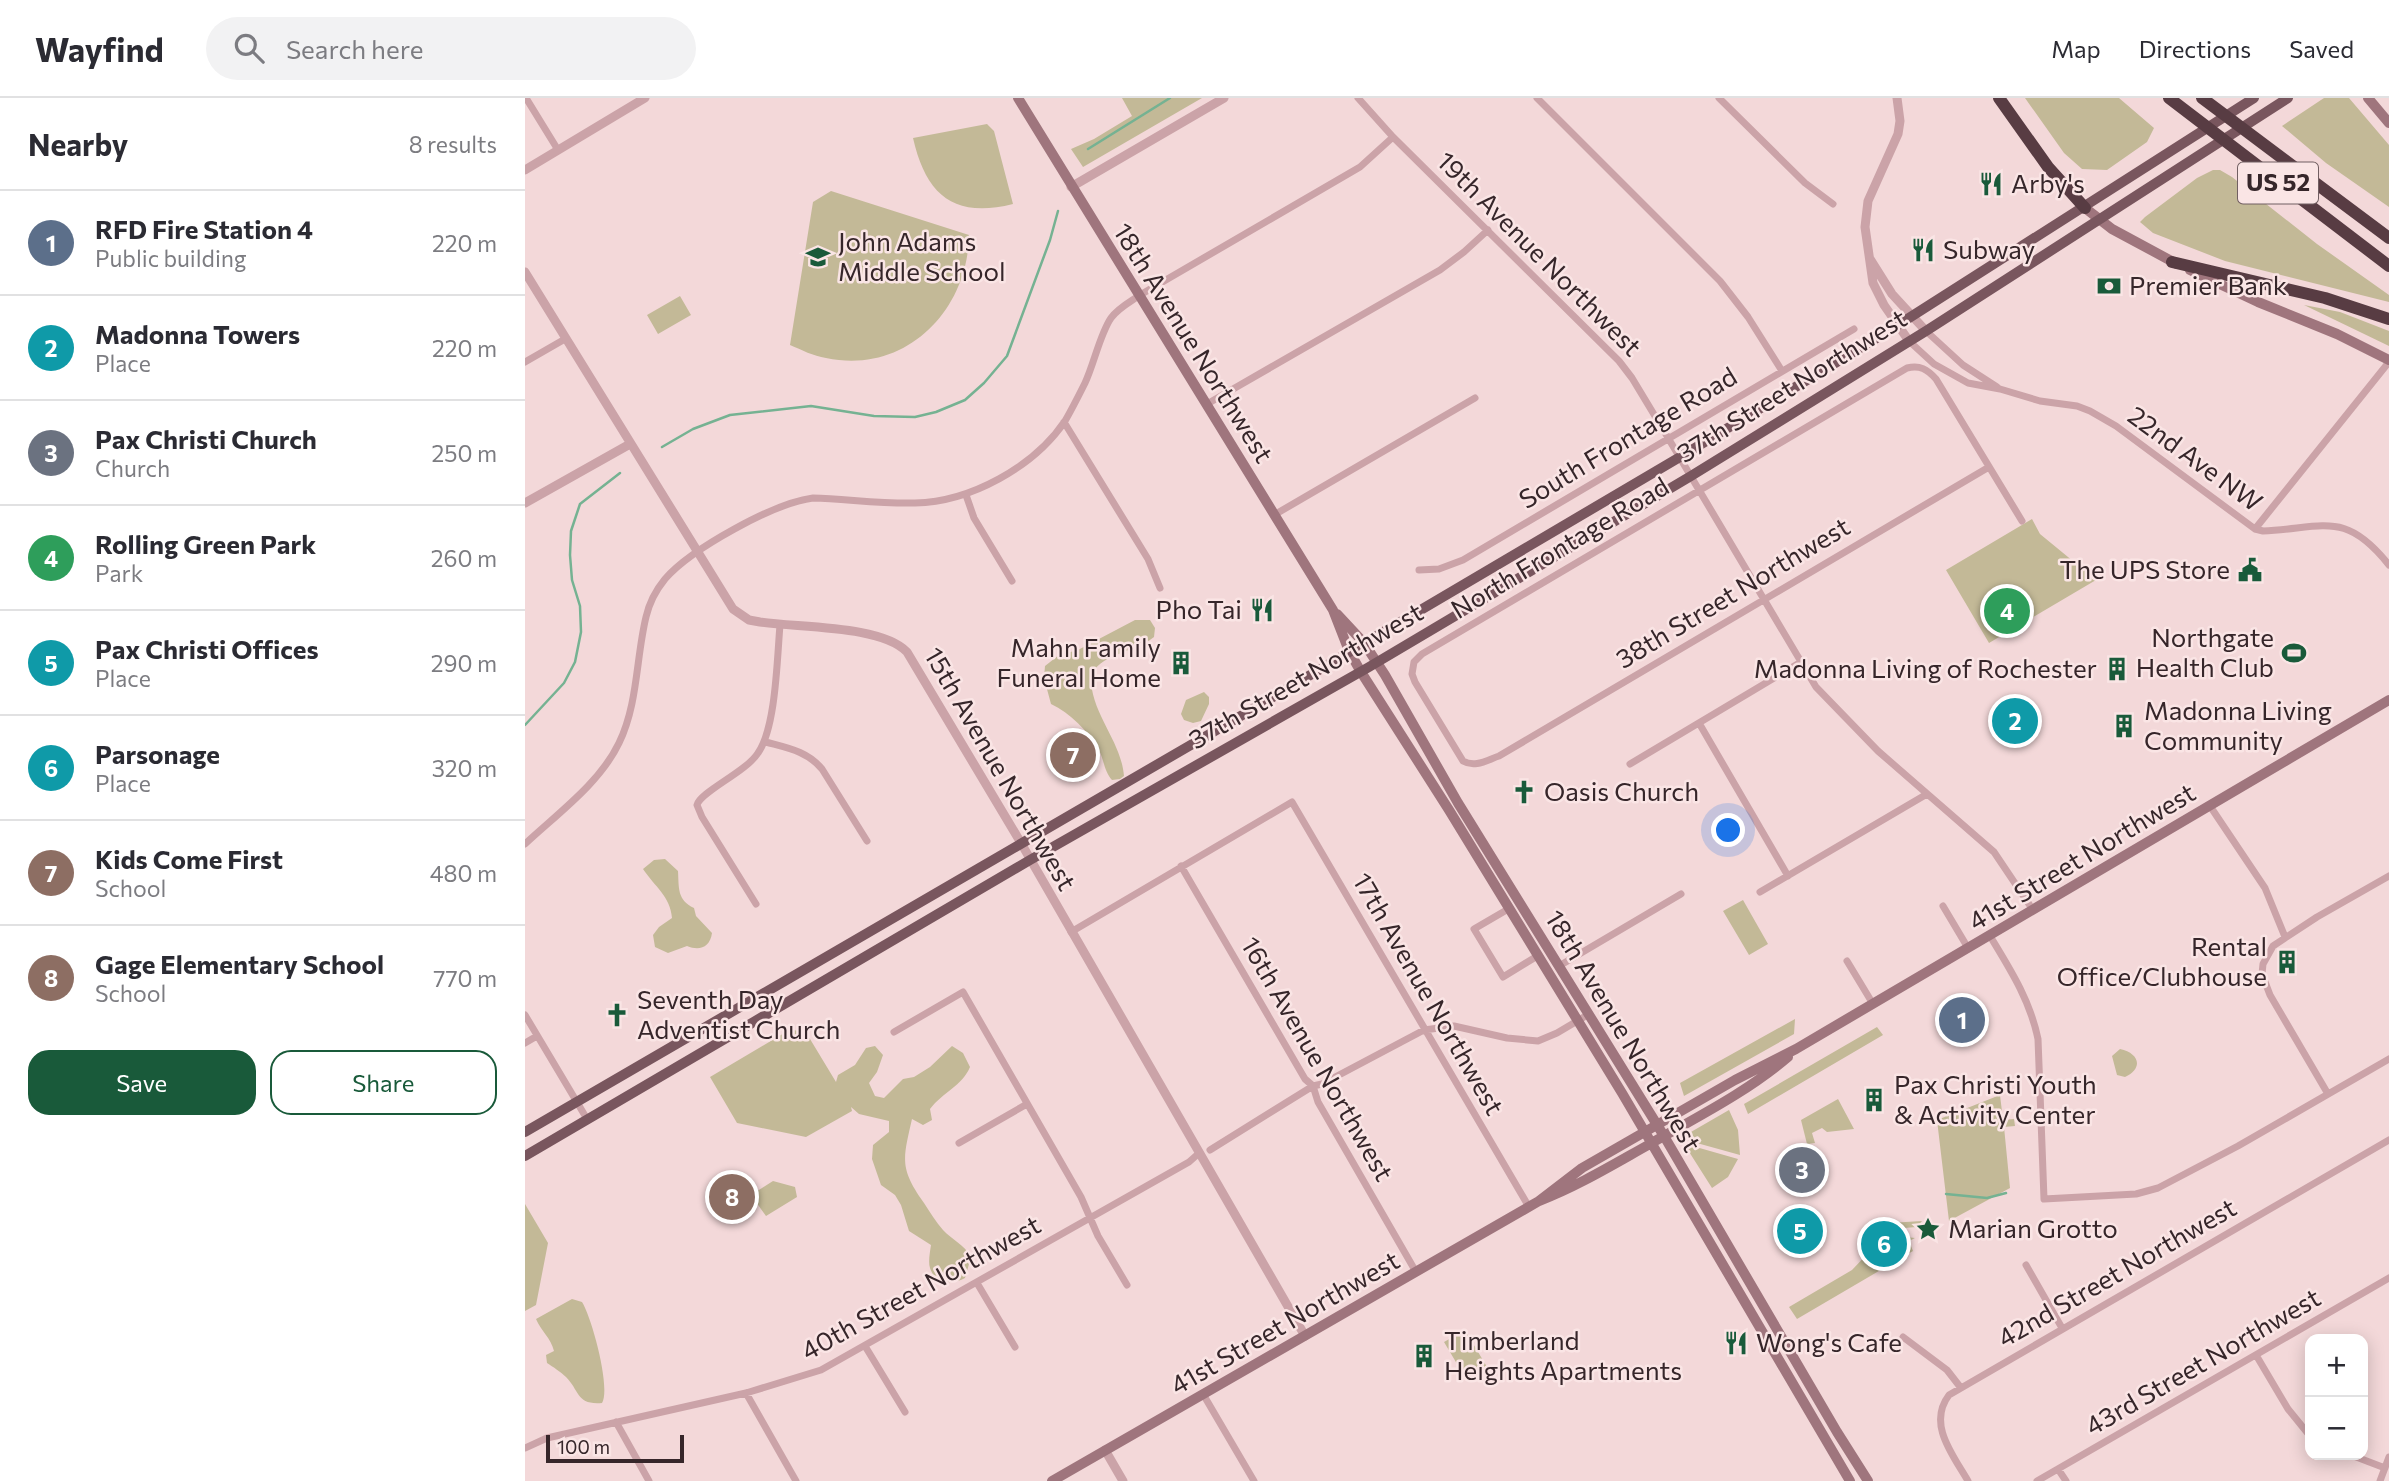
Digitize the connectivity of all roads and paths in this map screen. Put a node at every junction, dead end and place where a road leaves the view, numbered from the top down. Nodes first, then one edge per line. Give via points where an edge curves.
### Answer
1 (526, 98) edge
2 (645, 98) edge
3 (1018, 98) edge
4 (1224, 98) edge
5 (1358, 98) edge
6 (1537, 98) edge
7 (1719, 98) edge
8 (1897, 98) edge
9 (1999, 98) edge
10 (2169, 98) edge
11 (2202, 98) edge
12 (2254, 98) edge
13 (2288, 98) edge
14 (2368, 98) edge
15 (2389, 123) edge
16 (1393, 137) junction
17 (558, 150) junction
18 (2272, 151) junction
19 (525, 170) edge
20 (1071, 187) junction
21 (1833, 204) dead end
22 (2085, 208) junction
23 (2100, 220) junction
24 (2389, 228) edge
25 (1488, 230) junction
26 (2389, 238) edge
27 (1869, 258) junction
28 (2172, 262) junction
29 (2389, 267) edge
30 (525, 272) edge
31 (1140, 295) junction
32 (1912, 316) junction
33 (2389, 319) edge
34 (1898, 325) junction
35 (1854, 329) dead end
36 (1926, 331) junction
37 (565, 339) junction
38 (1909, 341) junction
39 (2389, 361) edge
40 (525, 362) edge
41 (1782, 371) junction
42 (2000, 389) junction
43 (1475, 398) dead end
44 (1207, 404) junction
45 (1064, 422) junction
46 (1668, 437) junction
47 (630, 444) junction
48 (1680, 457) junction
49 (1989, 467) junction
50 (1691, 476) junction
51 (1699, 490) junction
52 (966, 495) junction
53 (525, 503) edge
54 (1274, 514) junction
55 (2022, 521) dead end
56 (2255, 529) junction
57 (697, 552) junction
58 (2389, 565) edge
59 (1419, 570) dead end
60 (1011, 580) dead end
61 (1160, 588) dead end
62 (1764, 599) junction
63 (1333, 610) junction
64 (780, 625) junction
65 (1364, 643) junction
66 (1349, 651) junction
67 (1801, 662) junction
68 (1377, 663) junction
69 (1361, 672) junction
70 (2389, 700) edge
71 (1699, 723) junction
72 (766, 742) junction
73 (1499, 755) joint
74 (1630, 764) dead end
75 (1927, 794) junction
76 (2210, 806) junction
77 (867, 841) dead end
78 (1021, 843) junction
79 (525, 844) edge
80 (1030, 860) junction
81 (1181, 866) junction
82 (1788, 876) junction
83 (2389, 876) edge
84 (1760, 892) dead end
85 (1681, 894) dead end
86 (756, 904) dead end
87 (1943, 906) dead end
88 (1510, 908) junction
89 (2033, 910) junction
90 (1071, 932) junction
91 (1990, 936) junction
92 (2285, 937) junction
93 (1968, 948) junction
94 (1539, 956) junction
95 (1847, 961) dead end
96 (1559, 966) junction
97 (1873, 1004) junction
98 (1589, 1014) junction
99 (525, 1015) edge
100 (1578, 1021) junction
101 (1423, 1030) junction
102 (894, 1031) dead end
103 (537, 1036) junction
104 (525, 1043) edge
105 (1796, 1049) junction
106 (2389, 1059) edge
107 (1313, 1086) junction
108 (2327, 1094) junction
109 (577, 1101) junction
110 (1027, 1104) junction
111 (587, 1119) junction
112 (1657, 1125) junction
113 (525, 1132) edge
114 (1644, 1132) junction
115 (1664, 1136) junction
116 (2389, 1140) edge
117 (959, 1143) dead end
118 (1651, 1143) junction
119 (1210, 1150) dead end
120 (1198, 1154) junction
121 (525, 1156) edge
122 (1534, 1204) junction
123 (1091, 1218) junction
124 (2025, 1265) dead end
125 (1416, 1272) junction
126 (2389, 1278) edge
127 (977, 1283) junction
128 (1126, 1284) dead end
129 (2062, 1328) junction
130 (1305, 1336) junction
131 (1903, 1337) dead end
132 (865, 1346) junction
133 (1015, 1347) dead end
134 (2256, 1355) junction
135 (1961, 1388) junction
136 (746, 1393) junction
137 (1203, 1394) junction
138 (905, 1412) dead end
139 (616, 1422) junction
140 (2305, 1430) edge
141 (525, 1447) edge
142 (1105, 1450) junction
143 (2389, 1457) edge
144 (2364, 1460) edge
145 (2385, 1468) junction
146 (2058, 1469) junction
147 (649, 1481) edge
148 (796, 1481) edge
149 (1052, 1481) edge
150 (1123, 1481) edge
151 (1254, 1481) edge
152 (1850, 1481) edge
153 (1868, 1481) edge
154 (1968, 1481) edge
155 (2037, 1481) edge
156 (2066, 1481) edge
157 (2380, 1481) edge

1 - 17 street
2 - 17 street
3 - 20 main road, 18th Avenue Northwest
4 - 20 street
5 - 16 street, 19th Avenue Northwest
6 - 41 street via 1720,281
7 - 21 street via 1805,183
8 - 27 street via 1898,134 1868,201
9 - 22 highway via 2041,158
10 - 29 highway, US 52
11 - 18 highway, US 52
12 - 22 main road, 37th Street Northwest
13 - 23 main road, 37th Street Northwest
14 - 15 main road
16 - 25 street, 19th Avenue Northwest
16 - 31 street via 1360,167
17 - 19 street
18 - 24 highway
18 - 26 highway, US 52
20 - 31 main road, 18th Avenue Northwest
22 - 23 main road
22 - 32 main road, 37th Street Northwest
23 - 28 main road
23 - 36 main road, 37th Street Northwest
25 - 44 street via 1440,270
25 - 46 street, 19th Avenue Northwest via 1619,361
27 - 32 street
27 - 34 street via 1873,283
28 - 33 highway via 2325,298
28 - 39 main road
30 - 37 street, 15th Avenue Northwest
31 - 44 main road, 18th Avenue Northwest
31 - 45 street via 1111,318
32 - 34 main road, 37th Street Northwest
32 - 36 street
34 - 38 street
34 - 48 main road, 37th Street Northwest
35 - 41 street, South Frontage Road
36 - 38 main road, 37th Street Northwest
36 - 42 street via 1963,365
37 - 40 street
37 - 47 street, 15th Avenue Northwest
38 - 42 street via 1952,375
38 - 50 main road, 37th Street Northwest
39 - 56 street
41 - 46 street, South Frontage Road
42 - 56 street, 22nd Ave NW via 2090,411
43 - 54 street
44 - 54 main road, 18th Avenue Northwest
45 - 52 street via 1020,465
45 - 61 street via 1148,559
46 - 48 street, 19th Avenue Northwest
46 - 59 street, South Frontage Road via 1463,560
47 - 53 street
47 - 57 street, 15th Avenue Northwest
48 - 50 street, 19th Avenue Northwest
48 - 65 main road, 37th Street Northwest
49 - 51 street, North Frontage Road via 1936,379 1923,368 1907,368
49 - 55 street
49 - 62 street, 38th Street Northwest
50 - 51 street, 19th Avenue Northwest
50 - 68 main road, 37th Street Northwest
51 - 62 street, 19th Avenue Northwest
51 - 73 street, North Frontage Road via 1414,662 1414,679 1462,761 1472,765
52 - 57 street via 914,503 800,499 774,508
52 - 60 street via 974,518
54 - 63 main road, 18th Avenue Northwest
56 - 58 street, 22nd Ave NW via 2346,528 2369,542
57 - 64 street, 15th Avenue Northwest via 733,609 749,620
57 - 79 street via 666,579 650,604 629,715 618,745 600,772
62 - 67 street, 19th Avenue Northwest
62 - 73 street, 38th Street Northwest
63 - 65 main road, 18th Avenue Northwest
63 - 66 main road, 18th Avenue Northwest
64 - 72 street
64 - 78 street, 15th Avenue Northwest via 873,634 903,648
65 - 66 main road, 37th Street Northwest
65 - 68 main road, 18th Avenue Northwest
66 - 69 main road, 18th Avenue Northwest
66 - 78 main road, 37th Street Northwest
67 - 71 street
67 - 75 street, 19th Avenue Northwest via 1829,702
68 - 69 main road, 37th Street Northwest
68 - 96 main road, 18th Avenue Northwest
69 - 80 main road, 37th Street Northwest
69 - 88 main road, 18th Avenue Northwest
70 - 76 main road, 41st Street Northwest
71 - 74 street
71 - 82 street
72 - 77 street via 814,759
72 - 86 street via 749,765 702,796 697,805
75 - 82 street
75 - 89 street, 19th Avenue Northwest via 1994,852
76 - 89 main road, 41st Street Northwest
76 - 92 street via 2265,887
78 - 80 street, 15th Avenue Northwest
78 - 109 main road, 37th Street Northwest
80 - 90 street, 15th Avenue Northwest
80 - 111 main road, 37th Street Northwest
81 - 90 street
81 - 101 street, 17th Avenue Northwest via 1292,802
81 - 107 street, 16th Avenue Northwest via 1298,1068
82 - 84 street
83 - 92 street
85 - 96 street
87 - 93 street
88 - 94 main road, 18th Avenue Northwest
88 - 94 street via 1474,929 1503,977
89 - 91 main road, 41st Street Northwest
90 - 120 street, 15th Avenue Northwest
91 - 93 main road, 41st Street Northwest
91 - 108 street via 2024,993 2038,1039 2044,1199 2136,1194 2158,1188
92 - 108 street via 2269,950 2262,974 2274,1004
93 - 97 main road, 41st Street Northwest
94 - 100 main road, 18th Avenue Northwest
95 - 97 street
96 - 98 main road, 18th Avenue Northwest
97 - 105 main road, 41st Street Northwest
98 - 100 street
98 - 112 main road, 18th Avenue Northwest
99 - 103 street
100 - 101 street via 1548,1038 1529,1042 1454,1026
100 - 114 main road, 18th Avenue Northwest
101 - 107 street
101 - 122 street, 17th Avenue Northwest
102 - 110 street via 963,992
103 - 104 street
103 - 109 street
105 - 112 main road, 41st Street Northwest
105 - 115 main road, 41st Street Northwest via 1750,1085
106 - 108 street
107 - 119 street
107 - 125 street, 16th Avenue Northwest
109 - 111 street
109 - 113 main road, 37th Street Northwest
110 - 117 street
110 - 123 street
111 - 121 main road, 37th Street Northwest
112 - 114 main road, 41st Street Northwest
112 - 115 main road, 18th Avenue Northwest
114 - 118 main road, 18th Avenue Northwest
114 - 122 main road, 41st Street Northwest via 1573,1174
115 - 118 main road, 41st Street Northwest
115 - 153 main road, 18th Avenue Northwest
116 - 129 street, 42nd Street Northwest
118 - 122 main road, 41st Street Northwest
118 - 152 main road, 18th Avenue Northwest
120 - 123 street, 40th Street Northwest
120 - 130 street, 15th Avenue Northwest
122 - 125 main road, 41st Street Northwest
123 - 127 street, 40th Street Northwest
123 - 128 street
124 - 129 street
125 - 130 main road, 41st Street Northwest
126 - 134 street, 43rd Street Northwest
127 - 132 street, 40th Street Northwest
127 - 133 street
129 - 135 street, 42nd Street Northwest
130 - 137 main road, 41st Street Northwest
131 - 135 street via 1947,1370
132 - 136 street, 40th Street Northwest via 809,1375
132 - 138 street
134 - 140 street
134 - 146 street, 43rd Street Northwest
135 - 154 street, 42nd Street Northwest via 1941,1406 1939,1420
136 - 139 street, 40th Street Northwest
136 - 148 street
137 - 142 main road, 41st Street Northwest
137 - 151 street
139 - 141 street, 40th Street Northwest
139 - 147 street
142 - 149 main road, 41st Street Northwest
142 - 150 street
143 - 145 street
144 - 145 street
145 - 157 street
146 - 155 street, 43rd Street Northwest
146 - 156 street

